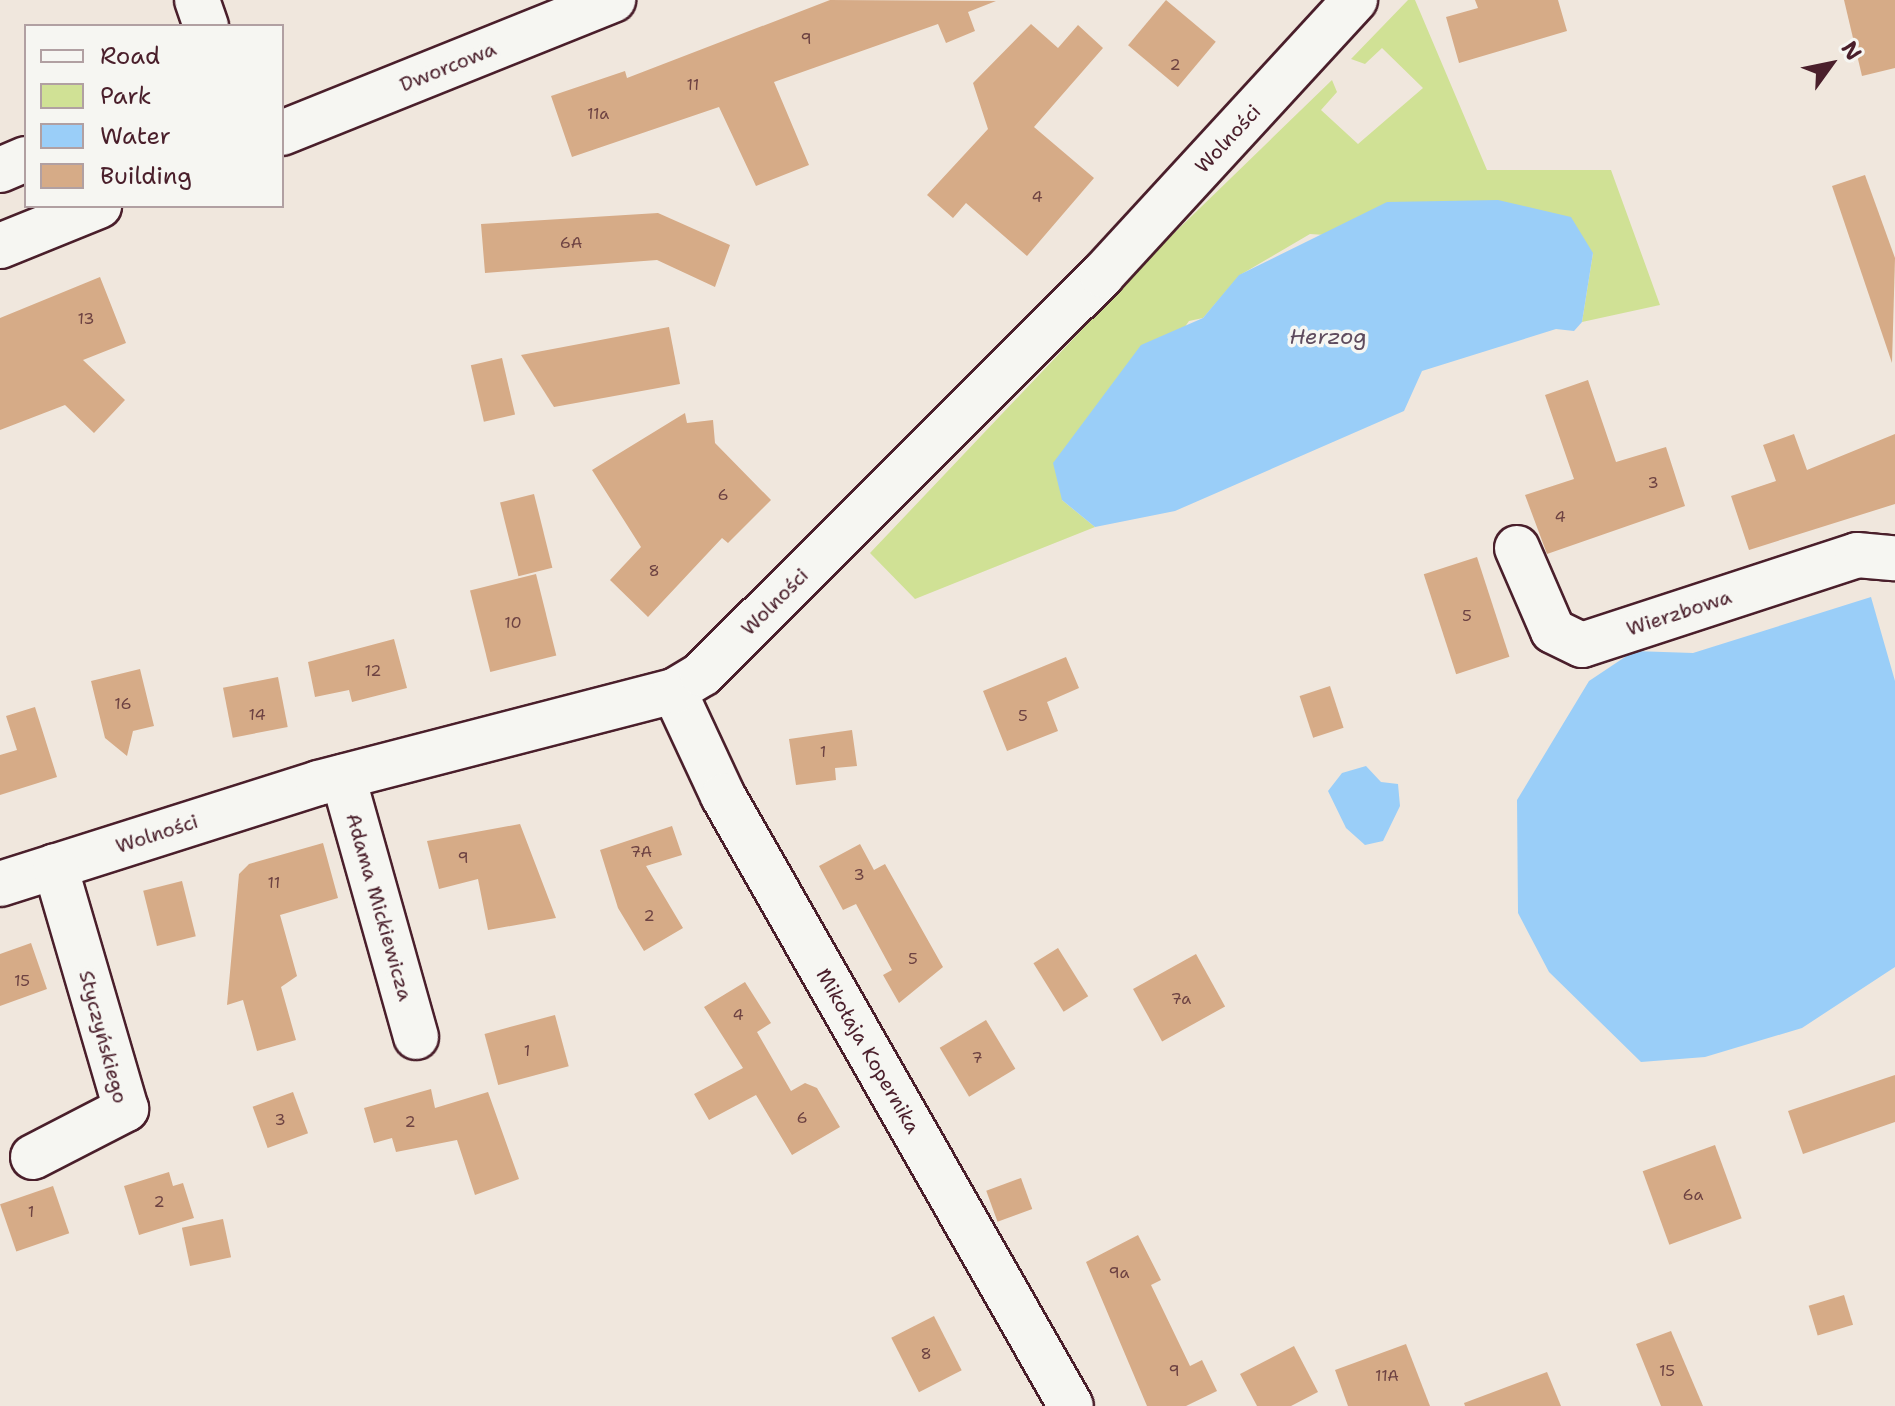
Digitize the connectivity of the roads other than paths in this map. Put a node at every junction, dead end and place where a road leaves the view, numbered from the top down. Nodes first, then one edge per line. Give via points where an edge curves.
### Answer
1 (197, 0) edge
2 (613, 0) edge
3 (1338, 10) edge
4 (205, 24) edge
5 (284, 132) edge
6 (24, 160) edge
7 (0, 170) edge
8 (94, 208) edge
9 (0, 246) edge
10 (1517, 548) dead end
11 (1895, 558) edge
12 (674, 691) junction
13 (343, 777) junction
14 (55, 866) junction
15 (0, 884) edge
16 (416, 1037) dead end
17 (33, 1157) dead end
18 (1071, 1406) edge

1 - 4 street
2 - 5 street, Dworcowa
3 - 12 street, Wolności via 984,397 702,674
6 - 7 street
8 - 9 street
10 - 11 street, Wierzbowa via 1553,631 1582,645 1857,555
12 - 13 street, Wolności
12 - 18 street, Mikołaja Kopernika via 723,796
13 - 14 street, Wolności
13 - 16 street, Adama Mickiewicza
14 - 15 street, Wolności
14 - 17 street, Styczyńskiego via 126,1109

